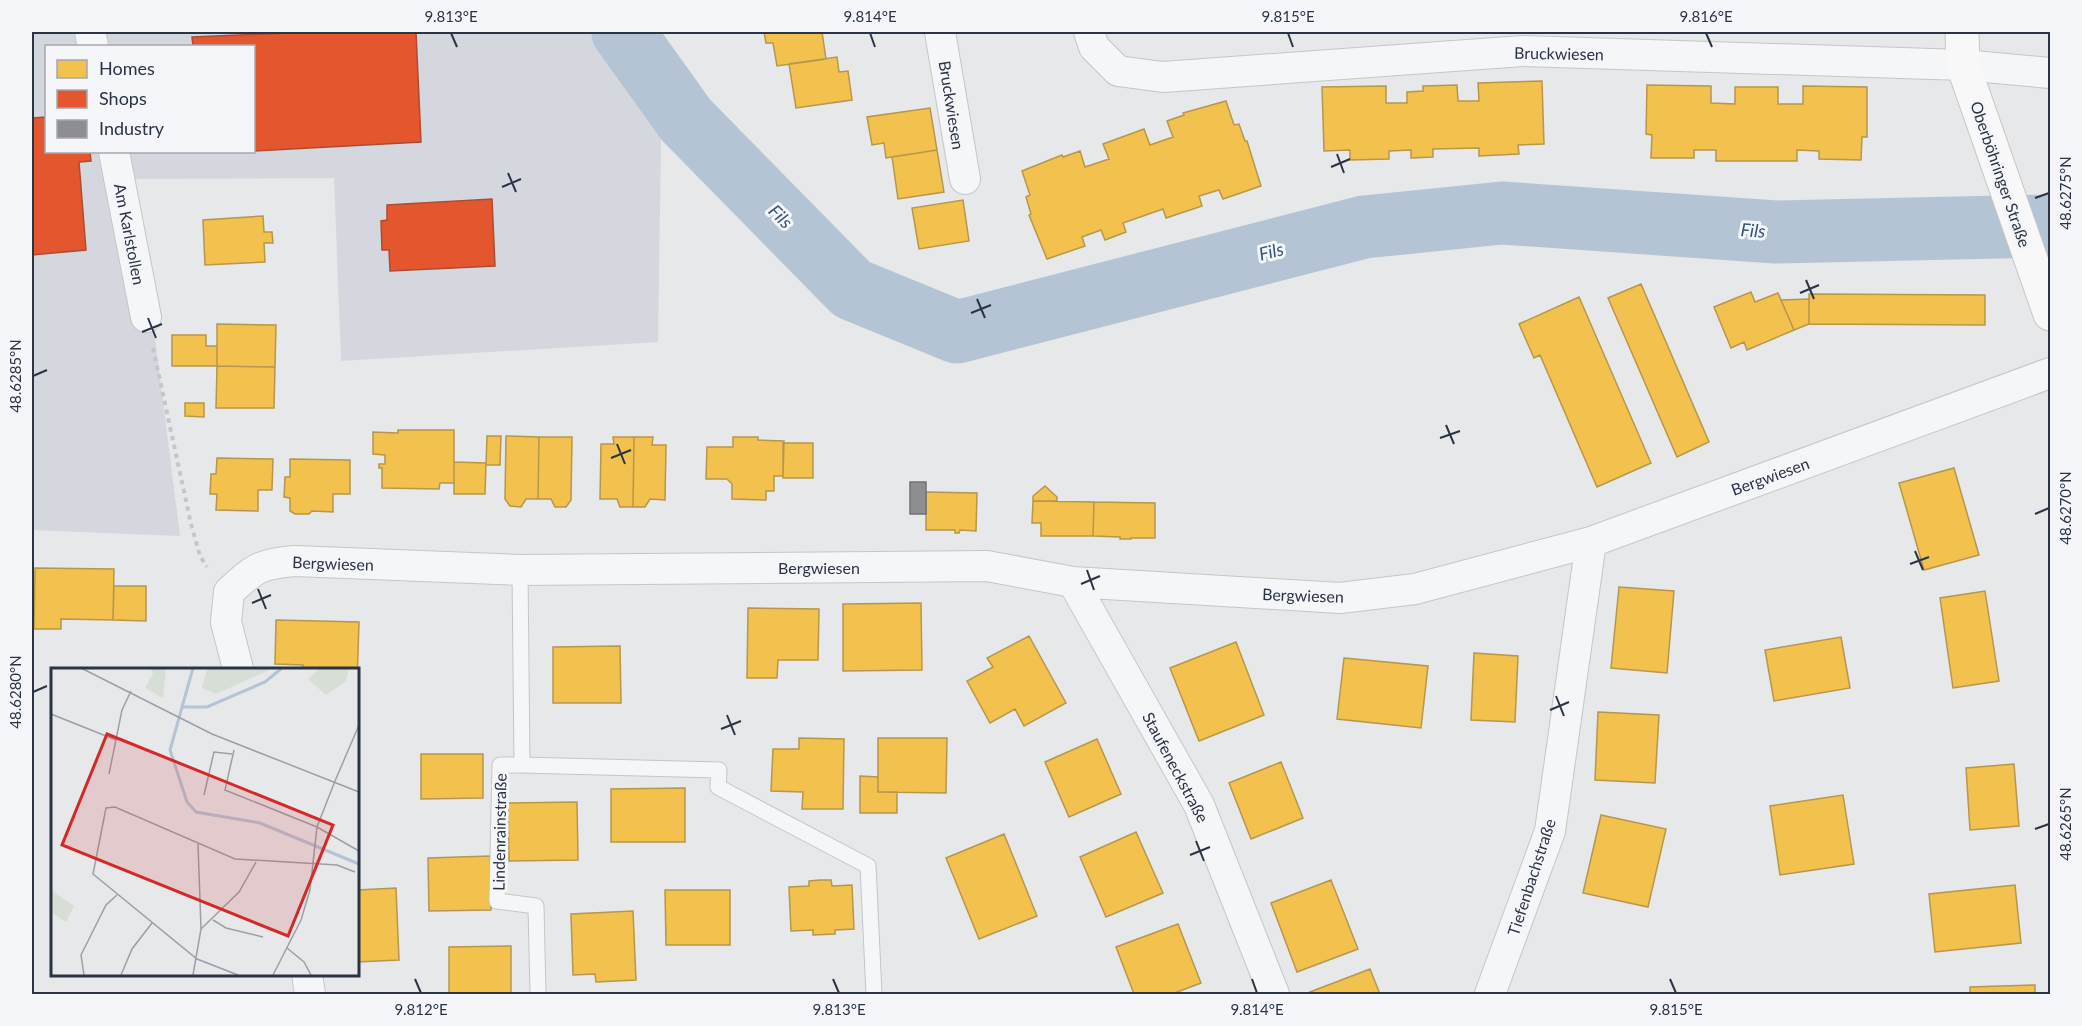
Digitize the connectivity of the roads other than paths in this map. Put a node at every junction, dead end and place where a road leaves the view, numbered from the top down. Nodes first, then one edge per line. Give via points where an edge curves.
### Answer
1 (940, 32) edge
2 (1089, 32) edge
3 (1962, 32) edge
4 (1962, 65) junction
5 (2050, 73) edge
6 (114, 153) edge
7 (965, 179) dead end
8 (2048, 306) edge
9 (146, 317) road end
10 (2050, 372) edge
11 (1591, 542) junction
12 (520, 570) junction
13 (1073, 582) junction
14 (238, 668) edge
15 (522, 765) junction
16 (307, 975) edge
17 (874, 988) edge
18 (310, 994) edge
19 (538, 994) edge
20 (1274, 994) edge
21 (1490, 994) edge

1 - 7 street, Bruckwiesen
2 - 4 street, Bruckwiesen via 1094,47 1118,71 1163,77 1523,51
3 - 4 street, Oberböhringer Straße
4 - 5 street, Bruckwiesen
4 - 8 street, Oberböhringer Straße
6 - 9 street, Am Karlstollen
10 - 11 street, Bergwiesen
11 - 13 street, Bergwiesen via 1415,589 1340,598
11 - 21 street, Tiefenbachstraße via 1550,831
12 - 13 street, Bergwiesen via 987,566
12 - 14 street, Bergwiesen via 273,562 252,570 229,592 226,622
12 - 15 lane
13 - 20 street, Staufeneckstraße via 1199,806
15 - 17 lane via 719,770 718,787 868,866
15 - 19 lane, Lindenrainstraße via 500,765 497,901 536,906
16 - 18 street

